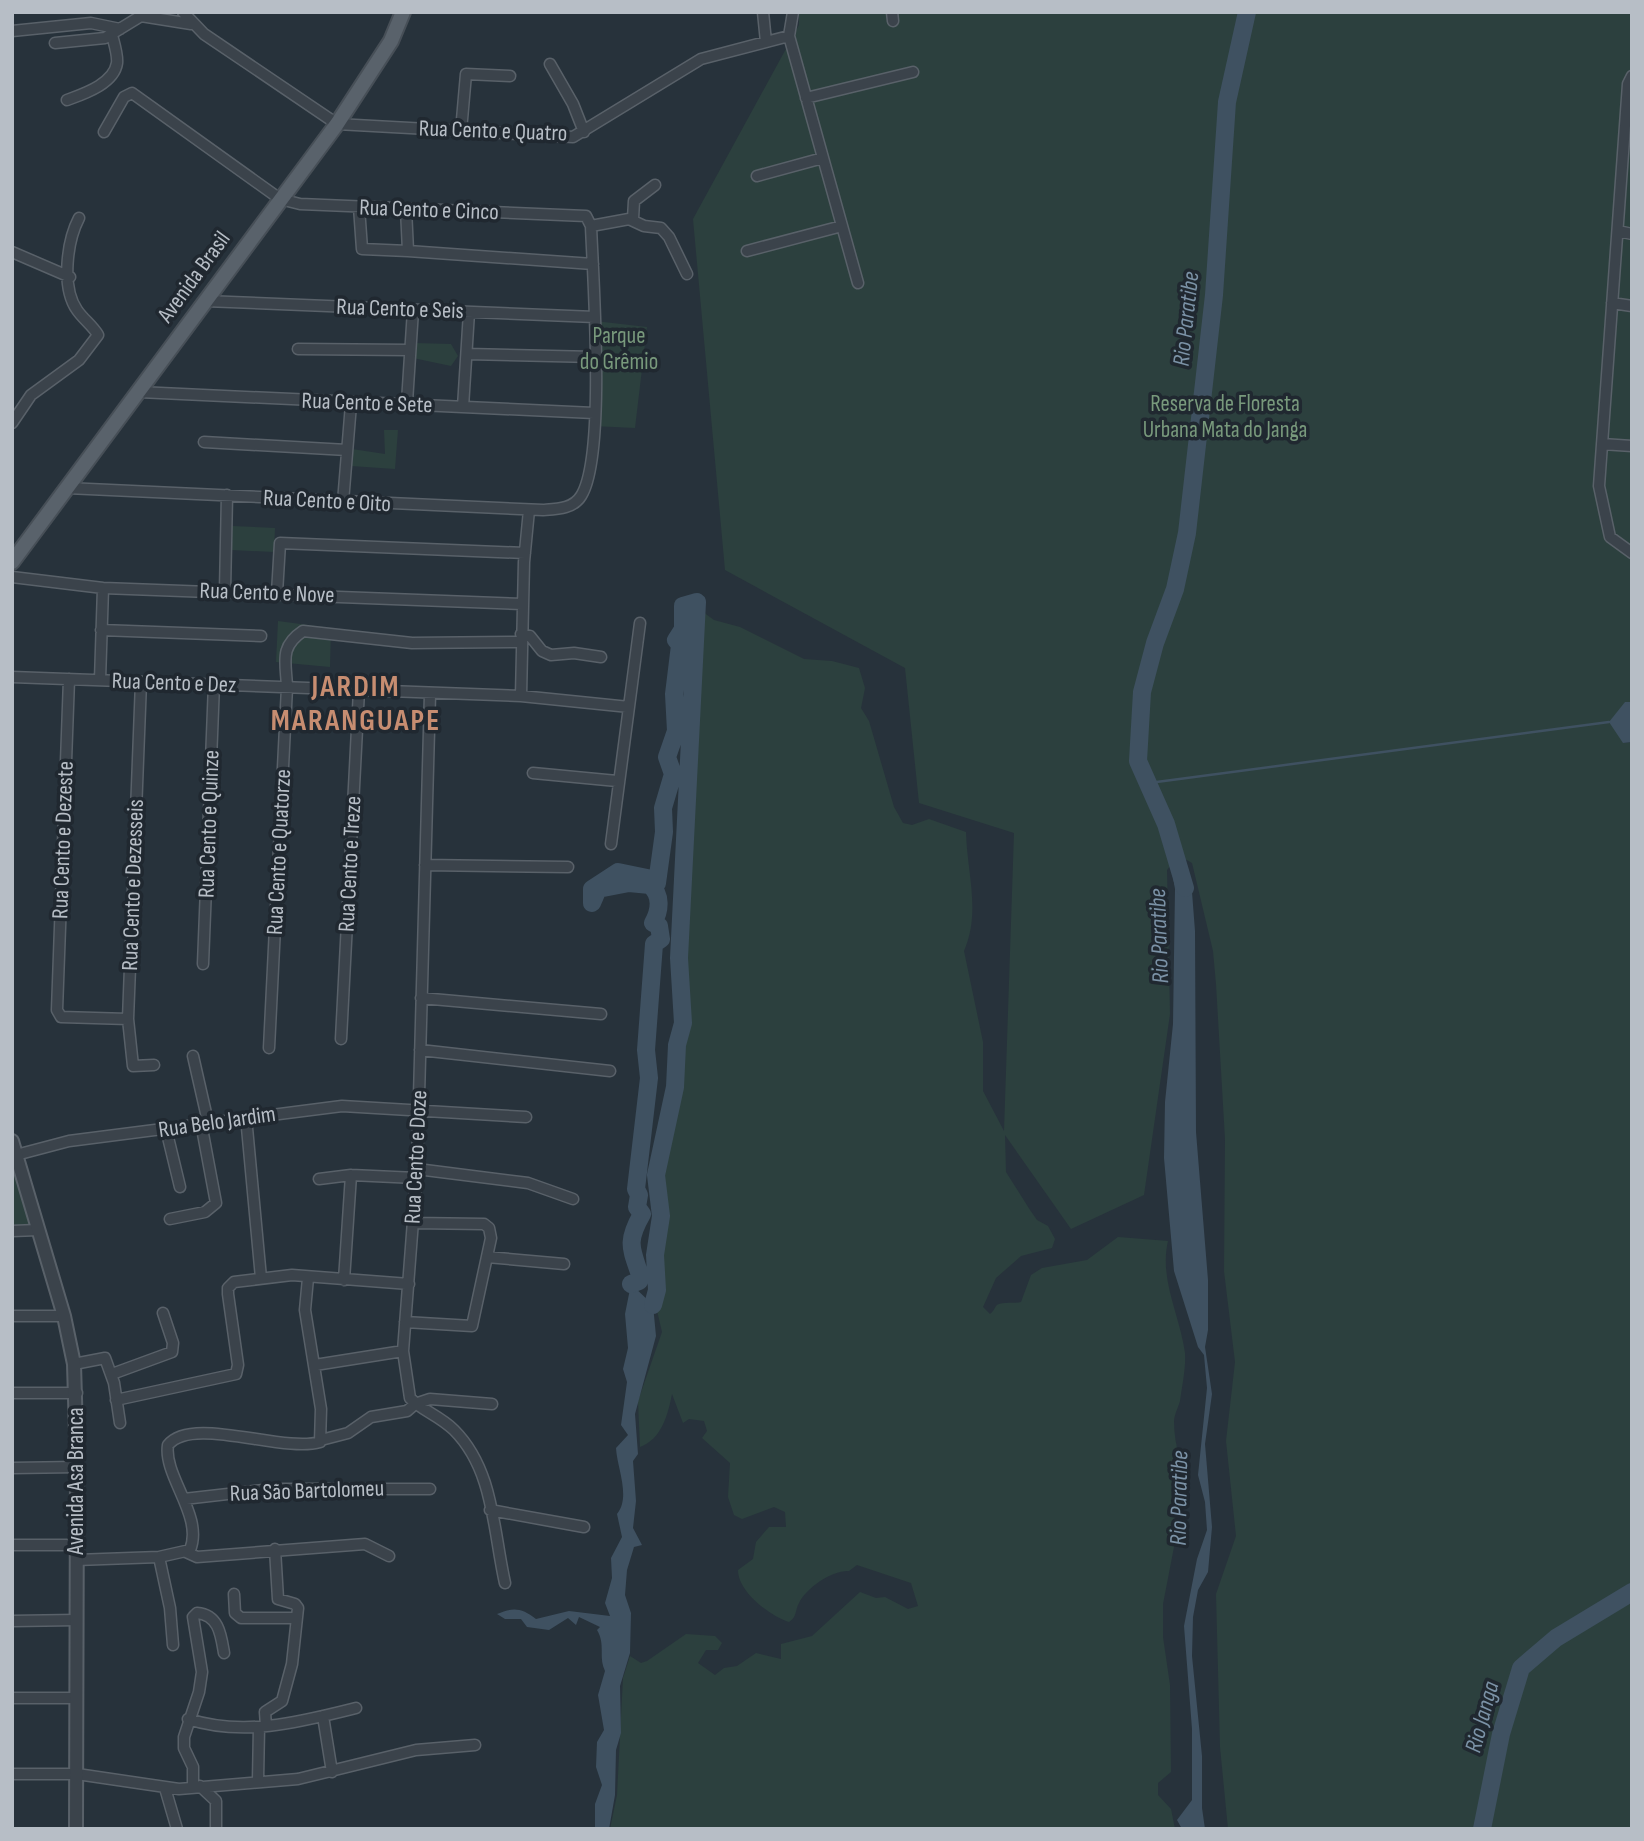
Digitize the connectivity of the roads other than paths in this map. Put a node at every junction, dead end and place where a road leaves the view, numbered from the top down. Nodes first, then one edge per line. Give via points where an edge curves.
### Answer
1 (183, 12) edge
2 (403, 12) edge
3 (763, 12) edge
4 (793, 12) edge
5 (192, 24) junction
6 (12, 31) edge
7 (116, 32) junction
8 (789, 36) junction
9 (766, 42) junction
10 (55, 43) dead end
11 (550, 64) dead end
12 (913, 72) dead end
13 (510, 76) dead end
14 (1632, 76) edge
15 (806, 98) junction
16 (67, 100) dead end
17 (1629, 111) edge
18 (337, 124) junction
19 (461, 131) junction
20 (104, 132) dead end
21 (584, 132) junction
22 (1628, 153) edge
23 (823, 158) junction
24 (757, 176) dead end
25 (655, 185) dead end
26 (280, 199) junction
27 (359, 207) junction
28 (406, 209) junction
29 (79, 218) dead end
30 (633, 219) junction
31 (591, 226) junction
32 (842, 226) junction
33 (1618, 231) junction
34 (1632, 234) edge
35 (408, 251) junction
36 (747, 251) dead end
37 (12, 252) edge
38 (593, 264) junction
39 (687, 274) dead end
40 (70, 277) junction
41 (858, 283) dead end
42 (205, 301) junction
43 (1612, 303) junction
44 (1632, 306) edge
45 (413, 310) junction
46 (470, 312) junction
47 (595, 317) junction
48 (298, 349) dead end
49 (410, 351) junction
50 (467, 354) junction
51 (595, 357) junction
52 (139, 392) junction
53 (407, 402) junction
54 (351, 404) junction
55 (463, 407) junction
56 (594, 413) junction
57 (12, 423) edge
58 (204, 442) dead end
59 (1602, 444) junction
60 (1632, 446) edge
61 (347, 450) junction
62 (67, 488) junction
63 (227, 495) junction
64 (343, 502) junction
65 (528, 510) junction
66 (524, 553) junction
67 (1632, 553) edge
68 (12, 562) edge
69 (12, 578) edge
70 (103, 588) junction
71 (225, 591) junction
72 (277, 593) junction
73 (522, 604) junction
74 (640, 623) dead end
75 (101, 630) junction
76 (261, 636) dead end
77 (521, 638) junction
78 (601, 657) dead end
79 (12, 677) edge
80 (69, 679) junction
81 (100, 680) junction
82 (141, 682) junction
83 (214, 684) junction
84 (287, 687) junction
85 (359, 690) junction
86 (430, 694) junction
87 (521, 696) junction
88 (629, 707) junction
89 (533, 773) dead end
90 (617, 780) junction
91 (611, 844) dead end
92 (425, 865) junction
93 (568, 867) dead end
94 (203, 964) dead end
95 (421, 998) junction
96 (601, 1014) dead end
97 (128, 1019) junction
98 (341, 1039) dead end
99 (269, 1048) dead end
100 (420, 1050) junction
101 (193, 1056) dead end
102 (154, 1065) dead end
103 (610, 1071) dead end
104 (419, 1109) junction
105 (246, 1117) junction
106 (526, 1117) dead end
107 (204, 1122) junction
108 (166, 1129) junction
109 (12, 1141) edge
110 (16, 1155) junction
111 (417, 1174) junction
112 (351, 1175) junction
113 (319, 1179) dead end
114 (180, 1186) dead end
115 (573, 1199) dead end
116 (170, 1219) dead end
117 (414, 1223) junction
118 (38, 1230) junction
119 (12, 1231) edge
120 (487, 1257) junction
121 (564, 1264) dead end
122 (308, 1278) junction
123 (261, 1279) junction
124 (344, 1280) junction
125 (409, 1284) junction
126 (163, 1313) dead end
127 (12, 1316) edge
128 (64, 1316) junction
129 (405, 1322) junction
130 (403, 1351) junction
131 (74, 1364) junction
132 (315, 1365) junction
133 (112, 1374) junction
134 (76, 1392) junction
135 (12, 1393) edge
136 (116, 1400) junction
137 (415, 1404) junction
138 (492, 1404) dead end
139 (120, 1423) dead end
140 (322, 1437) junction
141 (77, 1467) junction
142 (12, 1468) edge
143 (430, 1489) dead end
144 (184, 1499) junction
145 (490, 1510) junction
146 (584, 1527) dead end
147 (12, 1545) edge
148 (76, 1545) junction
149 (275, 1549) junction
150 (186, 1552) junction
151 (389, 1556) dead end
152 (159, 1557) junction
153 (76, 1560) junction
154 (505, 1583) dead end
155 (234, 1594) dead end
156 (295, 1618) junction
157 (76, 1620) junction
158 (12, 1622) edge
159 (173, 1645) dead end
160 (224, 1653) dead end
161 (76, 1698) junction
162 (12, 1699) edge
163 (356, 1708) dead end
164 (323, 1716) junction
165 (188, 1719) junction
166 (262, 1726) junction
167 (475, 1745) dead end
168 (332, 1772) junction
169 (12, 1774) edge
170 (77, 1774) junction
171 (258, 1780) junction
172 (196, 1787) junction
173 (165, 1788) junction
174 (76, 1829) edge
175 (177, 1829) edge
176 (216, 1829) edge

1 - 5 street
2 - 18 main road, Avenida Brasil via 391,41
3 - 9 street
4 - 8 street
5 - 7 street via 141,16
5 - 18 street
6 - 7 street via 91,23
7 - 10 street
7 - 16 street via 115,70 97,87
8 - 9 street, Rua Cento e Quatro
8 - 15 street
9 - 21 street, Rua Cento e Quatro via 701,59
11 - 21 street
12 - 15 street
13 - 19 street via 466,74
14 - 17 street
15 - 23 street
17 - 22 street
18 - 19 street, Rua Cento e Quatro
18 - 26 main road, Avenida Brasil
19 - 21 street, Rua Cento e Quatro via 573,137
20 - 26 street via 124,97 132,93
22 - 33 street
23 - 24 street
23 - 32 street
25 - 30 street via 634,201
26 - 27 street, Rua Cento e Cinco
26 - 42 main road, Avenida Brasil
27 - 28 street, Rua Cento e Cinco
27 - 35 street via 362,249
28 - 31 street, Rua Cento e Cinco via 586,216
28 - 35 street
29 - 40 street via 69,244
30 - 31 street
30 - 39 street via 664,231
31 - 38 street
32 - 36 street
32 - 41 street
33 - 34 street
33 - 43 street
35 - 38 street
37 - 40 street
38 - 47 street
40 - 57 street via 72,301 97,331 97,339 79,360 31,395
42 - 45 street, Rua Cento e Seis
42 - 52 main road, Avenida Brasil
43 - 44 street
43 - 59 street
45 - 46 street, Rua Cento e Seis
45 - 49 street
46 - 47 street, Rua Cento e Seis
46 - 50 street
47 - 51 street
48 - 49 street
49 - 53 street
50 - 51 street
50 - 55 street
51 - 56 street
52 - 54 street, Rua Cento e Sete
52 - 62 main road, Avenida Brasil
53 - 54 street, Rua Cento e Sete
53 - 55 street, Rua Cento e Sete
54 - 61 street
55 - 56 street, Rua Cento e Sete
56 - 65 street, Rua Cento e Oito via 592,453 582,495 566,508
58 - 61 street
59 - 60 street
59 - 67 street via 1599,486 1610,537
61 - 64 street
62 - 63 street, Rua Cento e Oito
62 - 68 main road, Avenida Brasil
63 - 64 street, Rua Cento e Oito
63 - 71 street
64 - 65 street, Rua Cento e Oito
65 - 66 street
66 - 72 street via 280,543
66 - 73 street
69 - 70 street, Rua Cento e Nove
70 - 71 street, Rua Cento e Nove
70 - 75 street
71 - 72 street, Rua Cento e Nove
72 - 73 street, Rua Cento e Nove
73 - 77 street
74 - 88 street
75 - 76 street
75 - 81 street
77 - 78 street via 530,636 551,656
77 - 84 street, Rua Cento e Quatorze via 412,643 303,631 290,640 285,652
77 - 87 street
79 - 80 street, Rua Cento e Dez
80 - 81 street, Rua Cento e Dez
80 - 97 street, Rua Cento e Dezeste via 57,1000 61,1017
81 - 82 street, Rua Cento e Dez
82 - 83 street, Rua Cento e Dez
82 - 97 street, Rua Cento e Dezesseis
83 - 84 street, Rua Cento e Dez
83 - 94 street, Rua Cento e Quinze
84 - 85 street, Rua Cento e Dez
84 - 99 street, Rua Cento e Quatorze
85 - 86 street, Rua Cento e Dez
85 - 98 street, Rua Cento e Treze
86 - 87 street, Rua Cento e Dez
86 - 92 street, Rua Cento e Doze
87 - 88 street, Rua Cento e Dez
88 - 90 street
89 - 90 street
90 - 91 street
92 - 93 street
92 - 95 street, Rua Cento e Doze
95 - 96 street
95 - 100 street, Rua Cento e Doze
97 - 102 street, Rua Cento e Dezesseis via 133,1066
100 - 103 street
100 - 104 street, Rua Cento e Doze
101 - 107 street
104 - 105 street, Rua Belo Jardim via 342,1106
104 - 106 street, Rua Belo Jardim
104 - 111 street, Rua Cento e Doze
105 - 107 street, Rua Belo Jardim
105 - 123 street
107 - 108 street, Rua Belo Jardim
107 - 116 street via 216,1203 205,1212
108 - 110 street, Rua Belo Jardim via 69,1141
108 - 114 street
109 - 110 street, Avenida Asa Branca
110 - 118 street, Avenida Asa Branca
111 - 112 street
111 - 115 street via 517,1181
111 - 117 street, Rua Cento e Doze
112 - 113 street
112 - 124 street
117 - 120 street via 484,1224 491,1232
117 - 125 street, Rua Cento e Doze
118 - 119 street
118 - 128 street, Avenida Asa Branca
120 - 121 street
120 - 129 street via 472,1326
122 - 123 street
122 - 124 street
122 - 132 street via 305,1310
123 - 136 street via 240,1280 228,1287 236,1374
124 - 125 street
125 - 129 street, Rua Cento e Doze
126 - 133 street via 173,1352
127 - 128 street
128 - 131 street, Avenida Asa Branca
129 - 130 street, Rua Cento e Doze
130 - 132 street
130 - 137 street, Rua Cento e Doze via 405,1385
131 - 133 street via 103,1357
131 - 134 street, Avenida Asa Branca
132 - 140 street
133 - 136 street
134 - 135 street
134 - 141 street, Avenida Asa Branca
136 - 139 street
137 - 138 street via 438,1399
137 - 140 street via 365,1420 341,1436
137 - 145 street via 442,1419 469,1447 483,1474
140 - 144 street via 317,1443 296,1445 185,1433 168,1445 167,1458
141 - 142 street
141 - 148 street, Avenida Asa Branca
143 - 144 street, Rua São Bartolomeu via 272,1489
144 - 150 street via 192,1544
145 - 146 street
145 - 154 street
147 - 148 street
148 - 153 street, Avenida Asa Branca
149 - 150 street via 197,1557
149 - 151 street via 365,1544
149 - 156 street via 278,1599 296,1605
150 - 152 street
152 - 153 street
152 - 159 street
153 - 157 street, Avenida Asa Branca
155 - 156 street via 235,1614 241,1618
156 - 166 street via 292,1664 282,1704 265,1712
157 - 158 street
157 - 161 street, Avenida Asa Branca
160 - 165 street via 216,1624 197,1613 192,1628 202,1672
161 - 162 street
161 - 170 street, Avenida Asa Branca
163 - 164 street
164 - 166 street
164 - 168 street
165 - 166 street via 223,1729
165 - 172 street via 183,1744
166 - 171 street
167 - 168 street via 416,1750
168 - 171 street via 298,1780
169 - 170 street
170 - 173 street
170 - 174 street, Avenida Asa Branca
171 - 172 street
172 - 173 street
172 - 176 street via 216,1801
173 - 175 street

